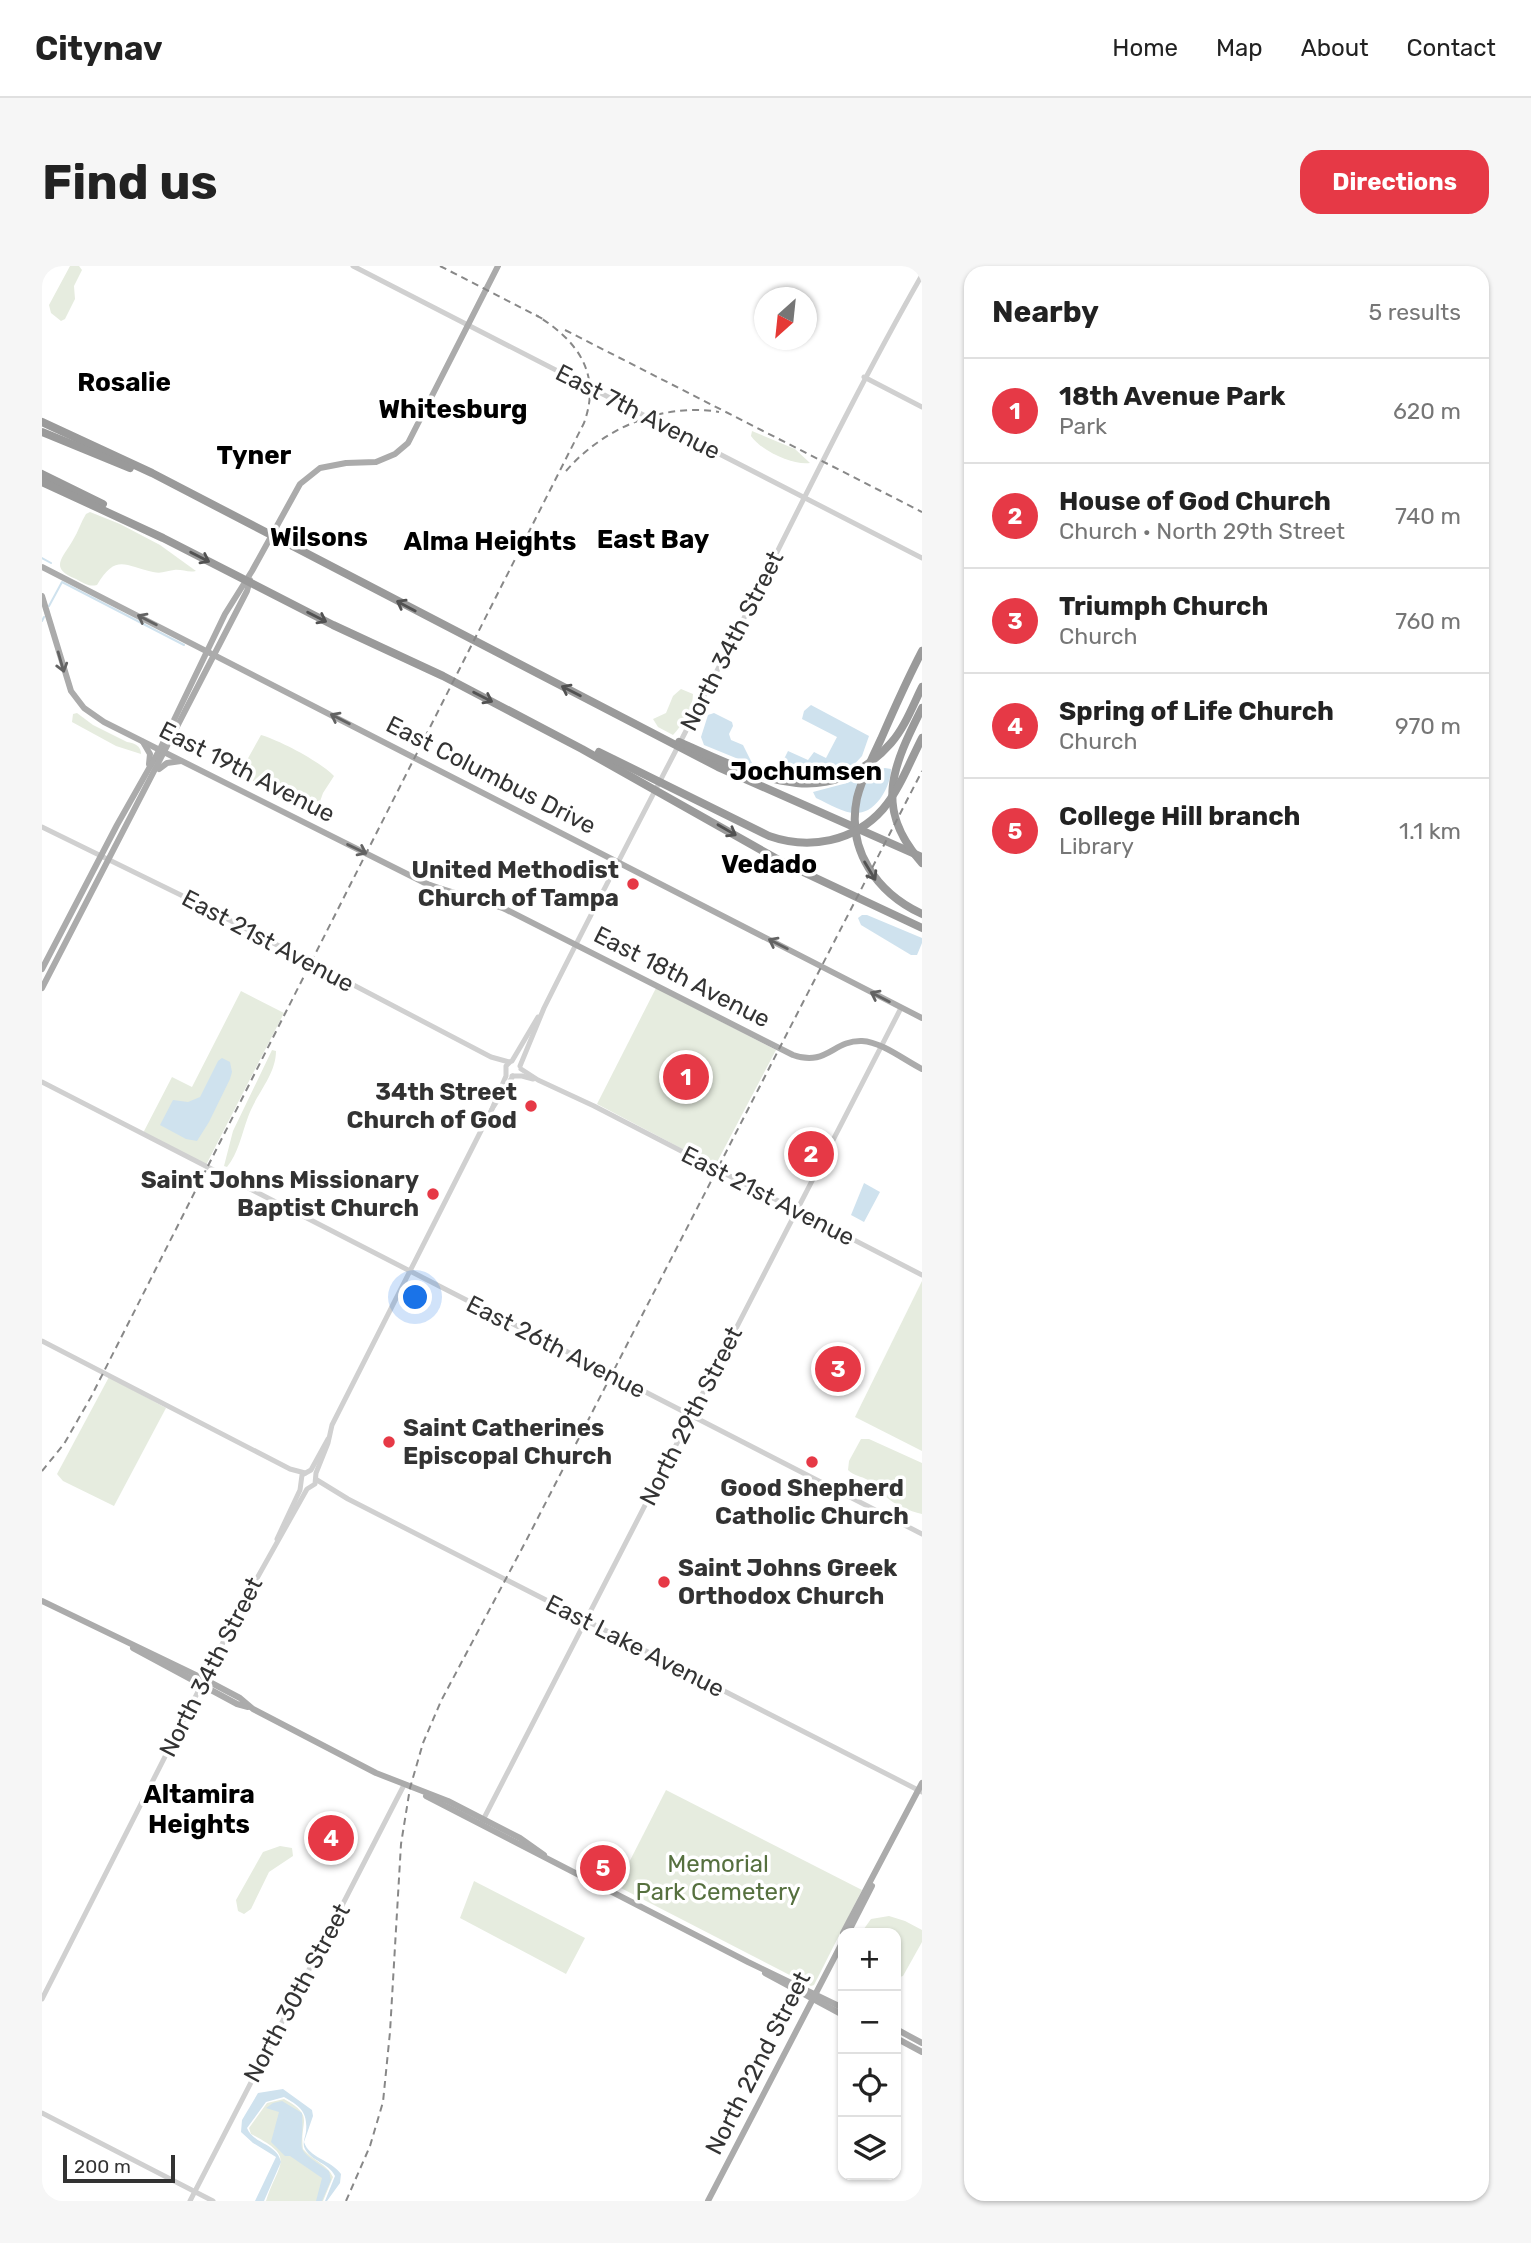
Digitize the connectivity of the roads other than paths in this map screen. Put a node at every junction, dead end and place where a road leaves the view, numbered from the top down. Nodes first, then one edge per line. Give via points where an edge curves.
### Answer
1 (353, 266) edge
2 (498, 266) edge
3 (922, 275) edge
4 (468, 325) junction
5 (864, 377) junction
6 (922, 407) edge
7 (42, 422) edge
8 (42, 432) edge
9 (42, 474) edge
10 (42, 482) edge
11 (194, 495) junction
12 (803, 497) junction
13 (163, 538) junction
14 (922, 558) edge
15 (42, 566) edge
16 (252, 571) junction
17 (42, 596) edge
18 (208, 651) junction
19 (922, 651) edge
20 (215, 656) junction
21 (922, 687) edge
22 (922, 708) edge
23 (922, 738) edge
24 (142, 740) junction
25 (690, 750) junction
26 (162, 751) junction
27 (183, 762) junction
28 (152, 771) junction
29 (670, 792) junction
30 (42, 827) edge
31 (104, 857) junction
32 (922, 857) edge
33 (619, 861) junction
34 (922, 863) edge
35 (78, 909) junction
36 (507, 910) joint
37 (922, 915) edge
38 (922, 928) edge
39 (576, 944) junction
40 (42, 969) edge
41 (42, 989) edge
42 (544, 1008) junction
43 (901, 1008) junction
44 (922, 1018) edge
45 (881, 1048) junction
46 (508, 1066) junction
47 (521, 1067) junction
48 (922, 1069) edge
49 (515, 1076) junction
50 (538, 1080) junction
51 (42, 1082) edge
52 (492, 1110) junction
53 (797, 1212) junction
54 (410, 1271) junction
55 (922, 1275) edge
56 (42, 1341) edge
57 (691, 1416) junction
58 (309, 1479) junction
59 (922, 1534) edge
60 (42, 1601) edge
61 (586, 1621) junction
62 (202, 1682) junction
63 (404, 1785) junction
64 (921, 1788) edge
65 (482, 1822) junction
66 (848, 1928) edge
67 (838, 1950) edge
68 (814, 1997) junction
69 (42, 1999) edge
70 (838, 2006) edge
71 (838, 2012) edge
72 (901, 2032) edge
73 (901, 2041) edge
74 (922, 2043) edge
75 (922, 2052) edge
76 (42, 2115) edge
77 (195, 2192) junction
78 (190, 2201) edge
79 (214, 2201) edge
80 (708, 2201) edge

1 - 4 street, East 7th Avenue
2 - 4 main road
3 - 5 street, North 34th Street
4 - 12 street, East 7th Avenue
4 - 16 main road via 413,436 395,454 376,462 332,464 307,476
5 - 6 street
5 - 12 street, North 34th Street
7 - 11 highway
8 - 11 highway
9 - 13 highway
10 - 13 highway
25 -> 11 highway
12 - 14 street, East 7th Avenue
12 - 33 street, North 34th Street
13 -> 29 highway
18 -> 15 main road, East Columbus Drive
16 - 18 main road
16 - 20 main road
17 -> 24 main road, East 19th Avenue via 74,698 96,718
18 - 20 main road, East Columbus Drive
18 - 26 main road
19 -> 37 highway via 864,777 855,819 858,845 874,878 896,901
20 - 26 main road
33 -> 20 main road, East Columbus Drive
21 - 25 highway via 896,736 875,758 829,781 804,785 768,779
22 - 34 highway via 897,762 892,797 901,832
23 - 29 highway via 884,807 854,832 830,841 781,840
24 - 26 main road, East 19th Avenue
24 - 28 main road
25 - 32 highway
26 - 27 main road, East 19th Avenue
26 - 28 main road
27 - 28 main road via 167,763
27 -> 36 main road, East 19th Avenue via 425,883
28 - 31 main road
29 -> 38 highway via 786,863
30 - 31 street, East 21st Avenue
31 - 35 main road
31 - 46 street, East 21st Avenue
33 - 39 street, North 34th Street
43 -> 33 main road, East Columbus Drive
35 - 40 main road
35 - 41 main road
36 - 39 main road, East 18th Avenue
39 - 42 street, North 34th Street
39 - 45 main road, East 18th Avenue via 803,1058 820,1057 860,1041
42 - 46 street, North 34th Street
42 - 47 street, North 34th Street
43 - 44 main road, East Columbus Drive
43 - 45 street, North 29th Street
45 - 48 main road
45 - 53 street, North 29th Street
46 - 47 street, East 21st Avenue
46 - 49 street, East 21st Avenue
46 - 52 street, North 34th Street
47 - 49 street, North 34th Street
47 - 50 street, East 21st Avenue
49 - 50 street, East 21st Avenue
49 - 52 street, North 34th Street
50 - 53 street, East 21st Avenue
51 - 54 street, East 26th Avenue
52 - 54 street, North 34th Street
53 - 55 street, East 21st Avenue
53 - 57 street, North 29th Street
54 - 57 street, East 26th Avenue
54 - 58 street, North 34th Street
56 - 58 street, East Lake Avenue
57 - 59 street, East 26th Avenue
57 - 61 street, North 29th Street
58 - 61 street, East Lake Avenue
58 - 62 street, North 34th Street
60 - 62 main road
61 - 64 street, East Lake Avenue
61 - 65 street, North 29th Street
62 - 63 main road
62 - 69 street, North 34th Street
63 - 65 main road via 448,1801
63 - 77 street, North 30th Street
64 - 66 main road, North 22nd Street
65 - 68 main road
67 - 68 main road, North 22nd Street
68 - 70 main road
68 - 71 main road
68 - 80 main road, North 22nd Street
72 - 74 main road
73 - 75 main road
76 - 77 street
77 - 78 street, North 30th Street
77 - 79 street

